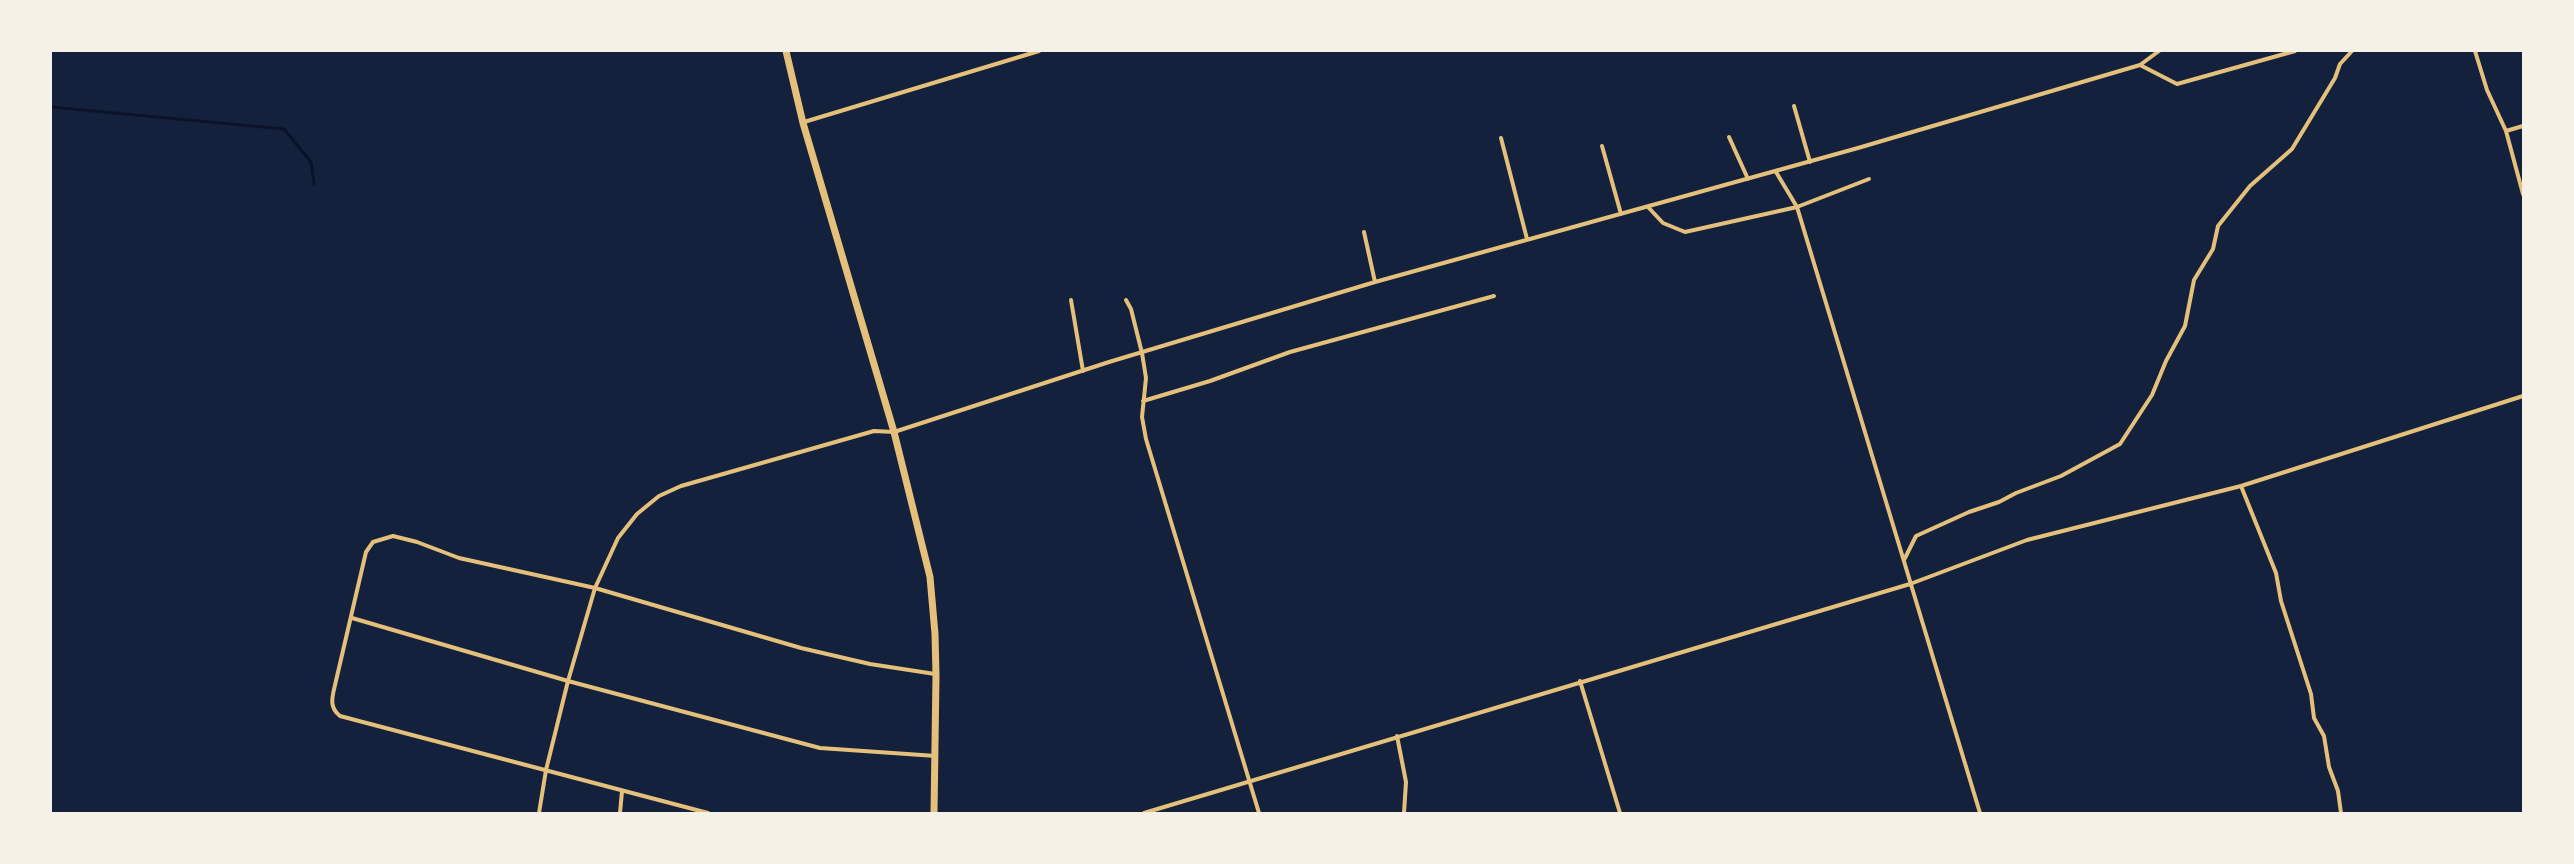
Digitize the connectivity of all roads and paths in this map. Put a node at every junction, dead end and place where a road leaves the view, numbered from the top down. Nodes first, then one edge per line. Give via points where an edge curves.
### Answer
1 (1039, 51) edge
2 (2159, 51) edge
3 (2295, 51) edge
4 (2352, 51) edge
5 (2475, 51) edge
6 (786, 53) edge
7 (2140, 65) junction
8 (1794, 106) dead end
9 (803, 123) junction
10 (2523, 126) edge
11 (2506, 131) junction
12 (1729, 137) dead end
13 (1501, 138) dead end
14 (1602, 146) dead end
15 (1810, 162) junction
16 (1776, 171) junction
17 (1748, 179) junction
18 (1869, 179) dead end
19 (2523, 194) edge
20 (1648, 207) junction
21 (1797, 207) junction
22 (1622, 214) junction
23 (1364, 232) dead end
24 (1527, 239) junction
25 (1375, 282) junction
26 (1494, 296) dead end
27 (1071, 300) dead end
28 (1125, 300) dead end
29 (1142, 353) junction
30 (1083, 371) junction
31 (2523, 396) edge
32 (1143, 401) junction
33 (894, 432) junction
34 (2241, 486) junction
35 (1904, 560) junction
36 (1910, 584) junction
37 (595, 588) junction
38 (352, 618) junction
39 (936, 675) junction
40 (568, 681) junction
41 (1580, 681) junction
42 (1397, 736) junction
43 (936, 756) junction
44 (546, 770) junction
45 (1249, 782) junction
46 (622, 791) junction
47 (694, 812) edge
48 (539, 813) edge
49 (620, 813) edge
50 (708, 813) edge
51 (934, 813) edge
52 (1143, 813) edge
53 (1259, 813) edge
54 (1404, 813) edge
55 (1620, 813) edge
56 (1980, 813) edge
57 (2341, 813) edge

1 - 9 street
2 - 7 street
3 - 7 street via 2177,84
4 - 35 street via 2340,64 2292,149 2245,190 2218,226 2213,249 2194,280 2185,326 2152,395 2120,444 2061,476 1916,536
5 - 11 street
6 - 9 highway
7 - 15 street
8 - 15 street
9 - 33 highway
10 - 11 street
11 - 19 street
12 - 17 street
13 - 24 street
14 - 22 street
15 - 16 street
16 - 17 street
16 - 21 street
17 - 20 street
18 - 21 street
20 - 21 street via 1664,223 1685,232
20 - 22 street
21 - 35 street
22 - 24 street
23 - 25 street
24 - 25 street
25 - 29 street
26 - 32 street via 1290,352
27 - 30 street
28 - 29 street
29 - 30 street
29 - 32 street via 1146,378
30 - 33 street
31 - 34 street
32 - 45 street via 1146,439
33 - 37 street via 874,431 681,486 659,496 637,514 618,538
33 - 39 highway via 930,577
34 - 36 street via 2027,540
34 - 57 street via 2276,573 2314,718 2324,736
35 - 36 street
36 - 41 street
36 - 56 street
37 - 38 street via 459,558 393,536 373,542 366,552
37 - 39 street via 801,648
37 - 40 street
38 - 40 street
38 - 44 street via 332,701 332,708 340,716
39 - 43 highway
40 - 43 street via 820,748
40 - 44 street
41 - 42 street
41 - 55 street
42 - 45 street
42 - 54 street via 1406,782
43 - 51 highway
44 - 46 street
44 - 48 street
45 - 52 street
45 - 53 street
46 - 47 street
46 - 49 street
47 - 50 street

